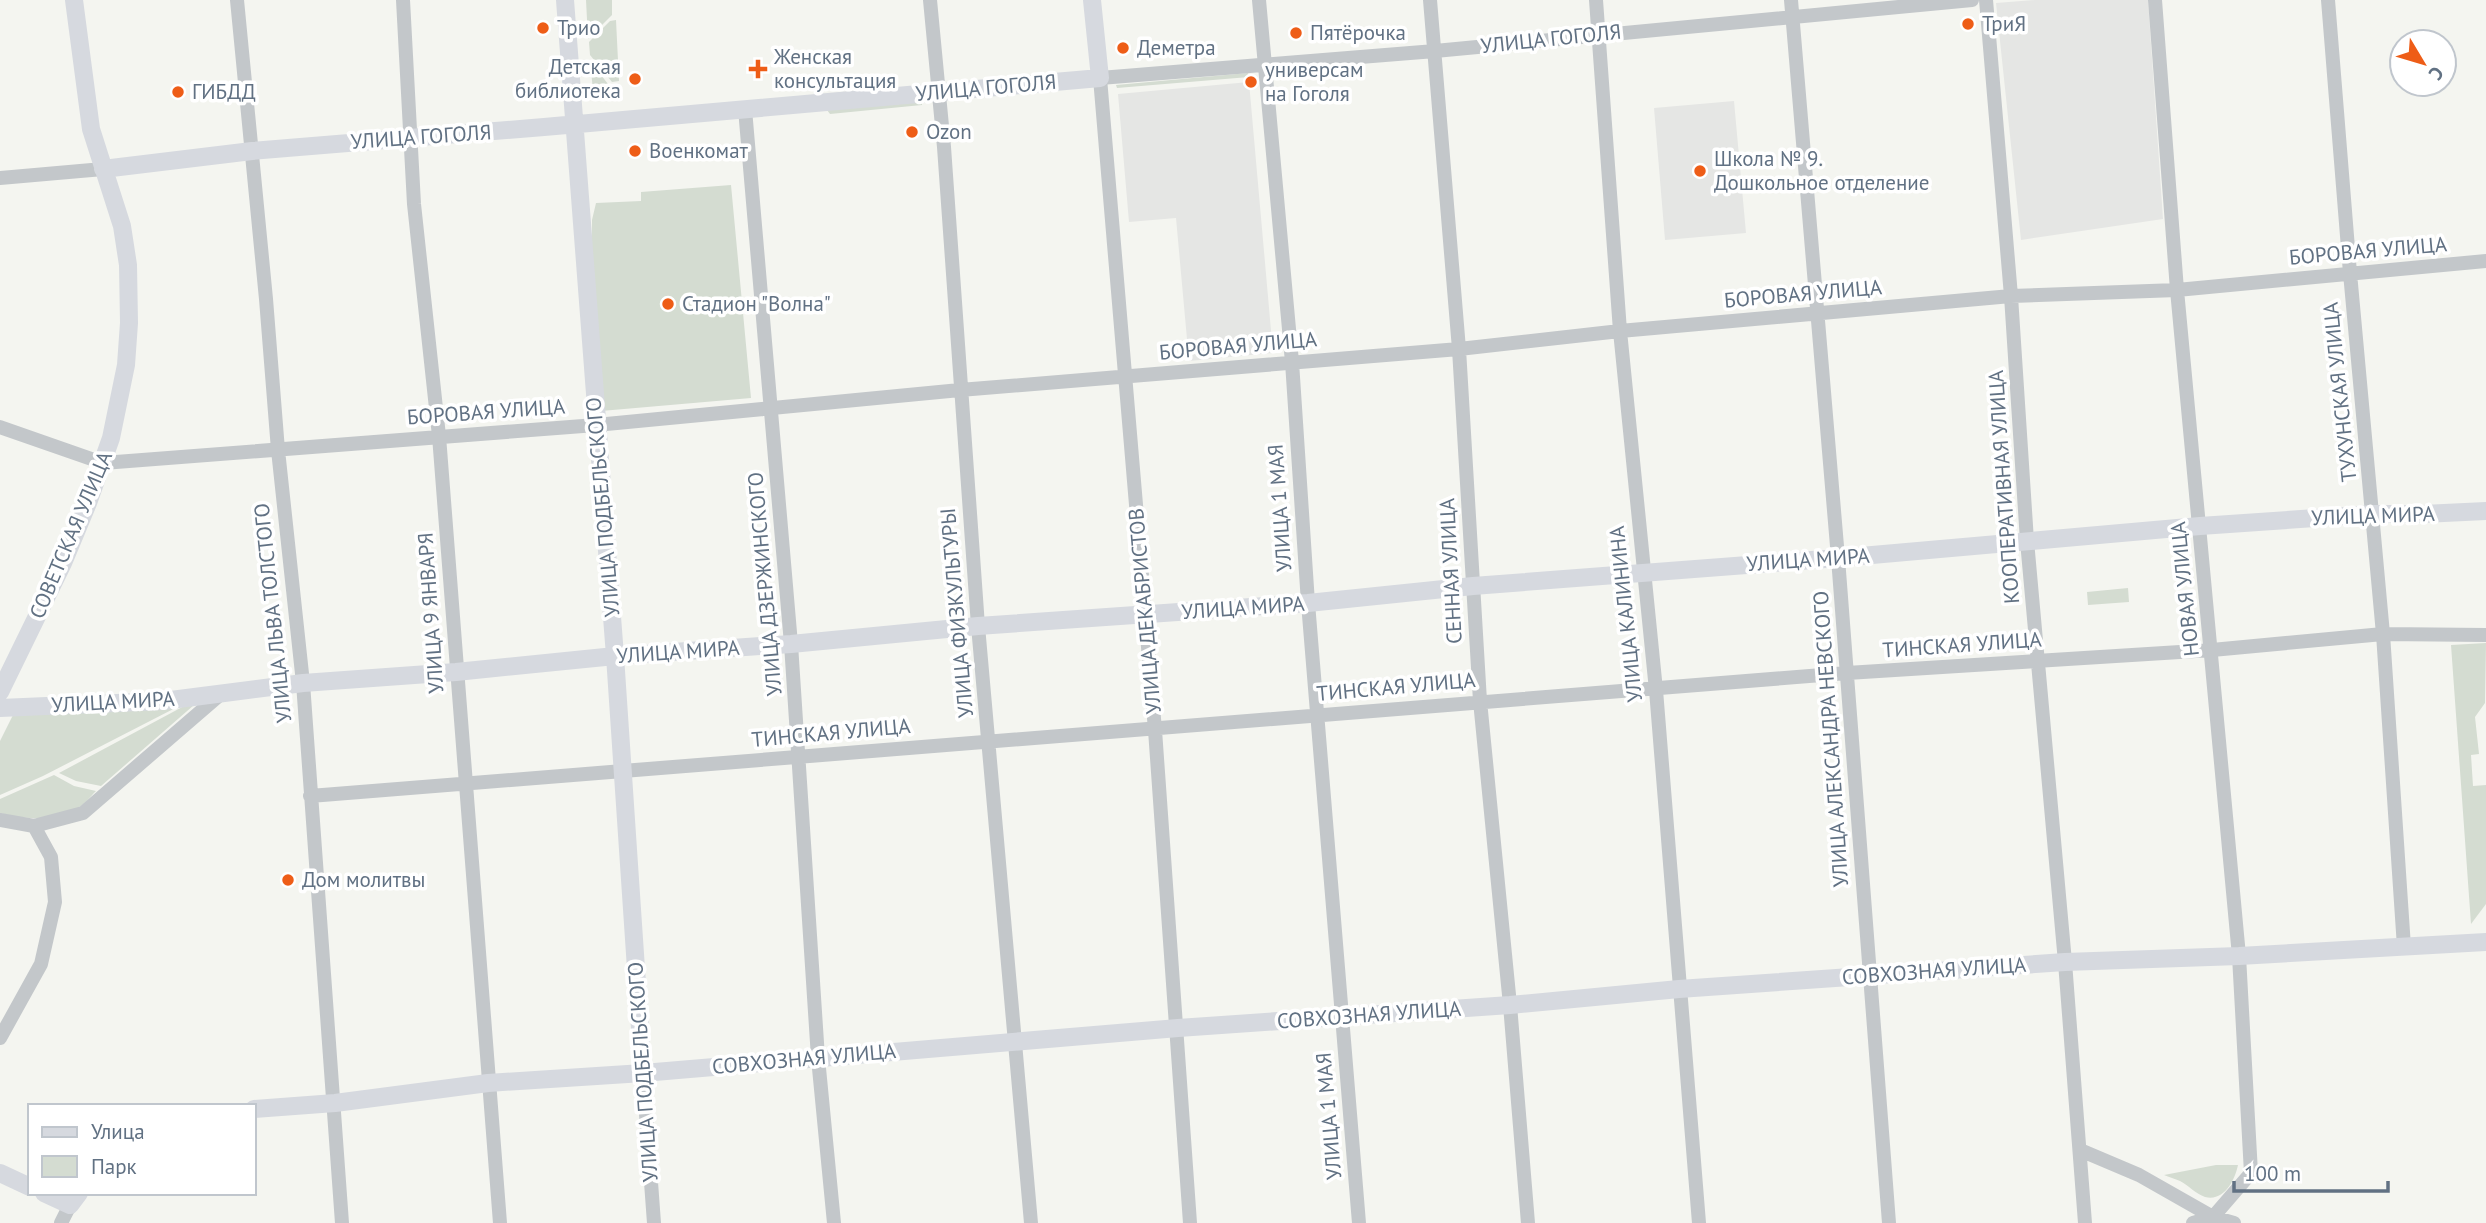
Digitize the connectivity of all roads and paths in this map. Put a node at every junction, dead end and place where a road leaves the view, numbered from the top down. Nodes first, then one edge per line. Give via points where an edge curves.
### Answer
1 (74, 0) edge
2 (237, 0) edge
3 (403, 0) edge
4 (565, 0) edge
5 (930, 0) edge
6 (1092, 0) edge
7 (1259, 0) edge
8 (1430, 0) edge
9 (1596, 0) edge
10 (1791, 0) edge
11 (1972, 0) edge
12 (1986, 0) edge
13 (2155, 0) edge
14 (2328, 0) edge
15 (1792, 17) junction
16 (1599, 34) junction
17 (1435, 51) junction
18 (1265, 63) junction
19 (1100, 78) junction
20 (940, 92) junction
21 (744, 109) junction
22 (575, 125) junction
23 (411, 137) junction
24 (252, 150) junction
25 (103, 169) junction
26 (0, 178) edge
27 (2486, 261) edge
28 (2350, 273) junction
29 (2177, 290) junction
30 (2011, 296) junction
31 (1818, 314) junction
32 (1620, 331) junction
33 (1458, 349) junction
34 (1292, 362) junction
35 (1126, 377) junction
36 (960, 390) junction
37 (771, 408) junction
38 (596, 425) junction
39 (0, 427) edge
40 (439, 436) junction
41 (278, 450) junction
42 (103, 463) junction
43 (2486, 511) edge
44 (2373, 514) junction
45 (2200, 526) junction
46 (2028, 541) junction
47 (1838, 558) junction
48 (1643, 572) junction
49 (1473, 586) junction
50 (1308, 603) junction
51 (1144, 615) junction
52 (978, 626) junction
53 (2383, 634) junction
54 (2486, 635) edge
55 (791, 644) junction
56 (2212, 650) junction
57 (615, 656) junction
58 (2038, 661) junction
59 (456, 672) junction
60 (1847, 673) junction
61 (303, 683) junction
62 (1656, 690) junction
63 (0, 692) edge
64 (222, 693) junction
65 (1480, 701) junction
66 (0, 708) edge
67 (1317, 715) junction
68 (1155, 730) junction
69 (988, 741) junction
70 (800, 757) junction
71 (621, 771) junction
72 (467, 785) junction
73 (310, 796) junction
74 (0, 820) edge
75 (34, 826) junction
76 (2486, 942) edge
77 (2404, 947) junction
78 (2239, 956) junction
79 (2066, 962) junction
80 (1871, 976) junction
81 (1679, 989) junction
82 (1510, 1005) junction
83 (1342, 1017) junction
84 (1178, 1028) junction
85 (0, 1038) edge
86 (1015, 1041) junction
87 (818, 1058) junction
88 (643, 1073) junction
89 (488, 1083) junction
90 (335, 1103) junction
91 (256, 1109) edge
92 (2080, 1150) junction
93 (0, 1173) edge
94 (28, 1186) edge
95 (54, 1195) edge
96 (74, 1199) edge
97 (2193, 1206) junction
98 (2213, 1217) junction
99 (2193, 1222) edge
100 (61, 1223) edge
101 (342, 1223) edge
102 (500, 1223) edge
103 (654, 1223) edge
104 (834, 1223) edge
105 (1031, 1223) edge
106 (1191, 1223) edge
107 (1359, 1223) edge
108 (1528, 1223) edge
109 (1699, 1223) edge
110 (1889, 1223) edge
111 (2085, 1223) edge
112 (2234, 1223) edge

1 - 25 main road, СОВЕТСКАЯ УЛИЦА via 91,129
2 - 24 street, УЛИЦА ЛЬВА ТОЛСТОГО
3 - 23 street, УЛИЦА 9 ЯНВАРЯ
4 - 22 main road, УЛИЦА ПОДБЕЛЬСКОГО
5 - 20 street, УЛИЦА ФИЗКУЛЬТУРЫ
6 - 19 main road, УЛИЦА ДЕКАБРИСТОВ
7 - 18 street, УЛИЦА 1 МАЯ
8 - 17 street, СЕННАЯ УЛИЦА
9 - 16 street, УЛИЦА КАЛИНИНА
10 - 15 street, УЛИЦА АЛЕКСАНДРА НЕВСКОГО
11 - 15 street, УЛИЦА ГОГОЛЯ
12 - 30 street, КООПЕРАТИВНАЯ УЛИЦА
13 - 29 street, НОВАЯ УЛИЦА
14 - 28 street, ТУХУНСКАЯ УЛИЦА
15 - 16 street, УЛИЦА ГОГОЛЯ
15 - 31 street, УЛИЦА АЛЕКСАНДРА НЕВСКОГО
16 - 17 street, УЛИЦА ГОГОЛЯ
16 - 32 street, УЛИЦА КАЛИНИНА
17 - 18 street, УЛИЦА ГОГОЛЯ
17 - 33 street, СЕННАЯ УЛИЦА
18 - 19 street, УЛИЦА ГОГОЛЯ
18 - 34 street, УЛИЦА 1 МАЯ
19 - 20 main road, УЛИЦА ГОГОЛЯ
19 - 35 street, УЛИЦА ДЕКАБРИСТОВ
20 - 21 main road, УЛИЦА ГОГОЛЯ
20 - 36 street, УЛИЦА ФИЗКУЛЬТУРЫ
21 - 22 main road, УЛИЦА ГОГОЛЯ
21 - 37 street, УЛИЦА ДЗЕРЖИНСКОГО
22 - 23 main road, УЛИЦА ГОГОЛЯ
22 - 38 main road, УЛИЦА ПОДБЕЛЬСКОГО
23 - 24 main road, УЛИЦА ГОГОЛЯ
23 - 40 street, УЛИЦА 9 ЯНВАРЯ
24 - 25 main road, УЛИЦА ГОГОЛЯ
24 - 41 street, УЛИЦА ЛЬВА ТОЛСТОГО
25 - 26 street, УЛИЦА ГОГОЛЯ
25 - 42 main road, СОВЕТСКАЯ УЛИЦА via 122,226 129,323 126,365
27 - 28 street, БОРОВАЯ УЛИЦА
28 - 29 street, БОРОВАЯ УЛИЦА
28 - 44 street, ТУХУНСКАЯ УЛИЦА
29 - 30 street, БОРОВАЯ УЛИЦА
29 - 45 street, НОВАЯ УЛИЦА
30 - 31 street, БОРОВАЯ УЛИЦА
30 - 46 street, КООПЕРАТИВНАЯ УЛИЦА
31 - 32 street, БОРОВАЯ УЛИЦА
31 - 47 street, УЛИЦА АЛЕКСАНДРА НЕВСКОГО
32 - 33 street, БОРОВАЯ УЛИЦА
32 - 48 street, УЛИЦА КАЛИНИНА
33 - 34 street, БОРОВАЯ УЛИЦА
33 - 49 street, СЕННАЯ УЛИЦА
34 - 35 street, БОРОВАЯ УЛИЦА
34 - 50 street, УЛИЦА 1 МАЯ
35 - 36 street, БОРОВАЯ УЛИЦА
35 - 51 street, УЛИЦА ДЕКАБРИСТОВ
36 - 37 street, БОРОВАЯ УЛИЦА
36 - 52 street, УЛИЦА ФИЗКУЛЬТУРЫ
37 - 38 street, БОРОВАЯ УЛИЦА
37 - 55 street, УЛИЦА ДЗЕРЖИНСКОГО
38 - 40 street, БОРОВАЯ УЛИЦА
38 - 57 main road, УЛИЦА ПОДБЕЛЬСКОГО
39 - 42 street, БОРОВАЯ УЛИЦА
40 - 41 street, БОРОВАЯ УЛИЦА
40 - 59 street, УЛИЦА 9 ЯНВАРЯ
41 - 42 street, БОРОВАЯ УЛИЦА
41 - 61 street, УЛИЦА ЛЬВА ТОЛСТОГО
42 - 63 main road, СОВЕТСКАЯ УЛИЦА via 63,563
43 - 44 main road, УЛИЦА МИРА
44 - 45 main road, УЛИЦА МИРА
44 - 53 street, ТУХУНСКАЯ УЛИЦА
45 - 46 main road, УЛИЦА МИРА
45 - 56 street, НОВАЯ УЛИЦА
46 - 47 main road, УЛИЦА МИРА
46 - 58 street, КООПЕРАТИВНАЯ УЛИЦА
47 - 48 main road, УЛИЦА МИРА
47 - 60 street, УЛИЦА АЛЕКСАНДРА НЕВСКОГО
48 - 49 main road, УЛИЦА МИРА
48 - 62 street, УЛИЦА КАЛИНИНА
49 - 50 main road, УЛИЦА МИРА
49 - 65 street, СЕННАЯ УЛИЦА
50 - 51 main road, УЛИЦА МИРА
50 - 67 street, УЛИЦА 1 МАЯ
51 - 52 main road, УЛИЦА МИРА
51 - 68 street, УЛИЦА ДЕКАБРИСТОВ
52 - 55 main road, УЛИЦА МИРА
52 - 69 street, УЛИЦА ФИЗКУЛЬТУРЫ
53 - 54 street, ТИНСКАЯ УЛИЦА
53 - 56 street, ТИНСКАЯ УЛИЦА
53 - 77 street, ТУХУНСКАЯ УЛИЦА
55 - 57 main road, УЛИЦА МИРА
55 - 70 street, УЛИЦА ДЗЕРЖИНСКОГО
56 - 58 street, ТИНСКАЯ УЛИЦА
56 - 78 street, НОВАЯ УЛИЦА
57 - 59 main road, УЛИЦА МИРА
57 - 71 main road, УЛИЦА ПОДБЕЛЬСКОГО
58 - 60 street, ТИНСКАЯ УЛИЦА
58 - 79 street, КООПЕРАТИВНАЯ УЛИЦА
59 - 61 main road, УЛИЦА МИРА
59 - 72 street, УЛИЦА 9 ЯНВАРЯ
60 - 62 street, ТИНСКАЯ УЛИЦА
60 - 80 street, УЛИЦА АЛЕКСАНДРА НЕВСКОГО
61 - 64 main road, УЛИЦА МИРА
61 - 73 street, УЛИЦА ЛЬВА ТОЛСТОГО
62 - 65 street, ТИНСКАЯ УЛИЦА
62 - 81 street, УЛИЦА КАЛИНИНА
64 - 66 main road, УЛИЦА МИРА via 163,701
64 - 75 street via 83,813
65 - 67 street, ТИНСКАЯ УЛИЦА
65 - 82 street, СЕННАЯ УЛИЦА
67 - 68 street, ТИНСКАЯ УЛИЦА
67 - 83 street, УЛИЦА 1 МАЯ
68 - 69 street, ТИНСКАЯ УЛИЦА
68 - 84 street, УЛИЦА ДЕКАБРИСТОВ
69 - 70 street, ТИНСКАЯ УЛИЦА
69 - 86 street, УЛИЦА ФИЗКУЛЬТУРЫ
70 - 71 street, ТИНСКАЯ УЛИЦА
70 - 87 street, УЛИЦА ДЗЕРЖИНСКОГО
71 - 72 street, ТИНСКАЯ УЛИЦА
71 - 88 main road, УЛИЦА ПОДБЕЛЬСКОГО
72 - 73 street, ТИНСКАЯ УЛИЦА
72 - 89 street, УЛИЦА 9 ЯНВАРЯ
73 - 90 street, УЛИЦА ЛЬВА ТОЛСТОГО
74 - 75 street
75 - 85 street via 51,858 55,901 41,964
76 - 77 main road, СОВХОЗНАЯ УЛИЦА
77 - 78 main road, СОВХОЗНАЯ УЛИЦА
78 - 79 main road, СОВХОЗНАЯ УЛИЦА
78 - 98 street, НОВАЯ УЛИЦА via 2251,1173
79 - 80 main road, СОВХОЗНАЯ УЛИЦА
79 - 92 street, КООПЕРАТИВНАЯ УЛИЦА
80 - 81 main road, СОВХОЗНАЯ УЛИЦА
80 - 110 street, УЛИЦА АЛЕКСАНДРА НЕВСКОГО
81 - 82 main road, СОВХОЗНАЯ УЛИЦА
81 - 109 street, УЛИЦА КАЛИНИНА
82 - 83 main road, СОВХОЗНАЯ УЛИЦА
82 - 108 street, СЕННАЯ УЛИЦА
83 - 84 main road, СОВХОЗНАЯ УЛИЦА
83 - 107 street, УЛИЦА 1 МАЯ
84 - 86 main road, СОВХОЗНАЯ УЛИЦА
84 - 106 street, УЛИЦА ДЕКАБРИСТОВ
86 - 87 main road, СОВХОЗНАЯ УЛИЦА
86 - 105 street, УЛИЦА ФИЗКУЛЬТУРЫ
87 - 88 main road, СОВХОЗНАЯ УЛИЦА
87 - 104 street, УЛИЦА ДЗЕРЖИНСКОГО
88 - 89 main road, СОВХОЗНАЯ УЛИЦА
88 - 103 street, УЛИЦА ПОДБЕЛЬСКОГО
89 - 90 main road, СОВХОЗНАЯ УЛИЦА
89 - 102 street, УЛИЦА 9 ЯНВАРЯ
90 - 91 main road, СОВХОЗНАЯ УЛИЦА
90 - 101 street, УЛИЦА ЛЬВА ТОЛСТОГО
92 - 97 street via 2139,1175
92 - 111 street, КООПЕРАТИВНАЯ УЛИЦА
93 - 94 main road
95 - 96 main road
96 - 100 street
97 - 98 street
97 - 99 street
98 - 99 street
98 - 112 street

